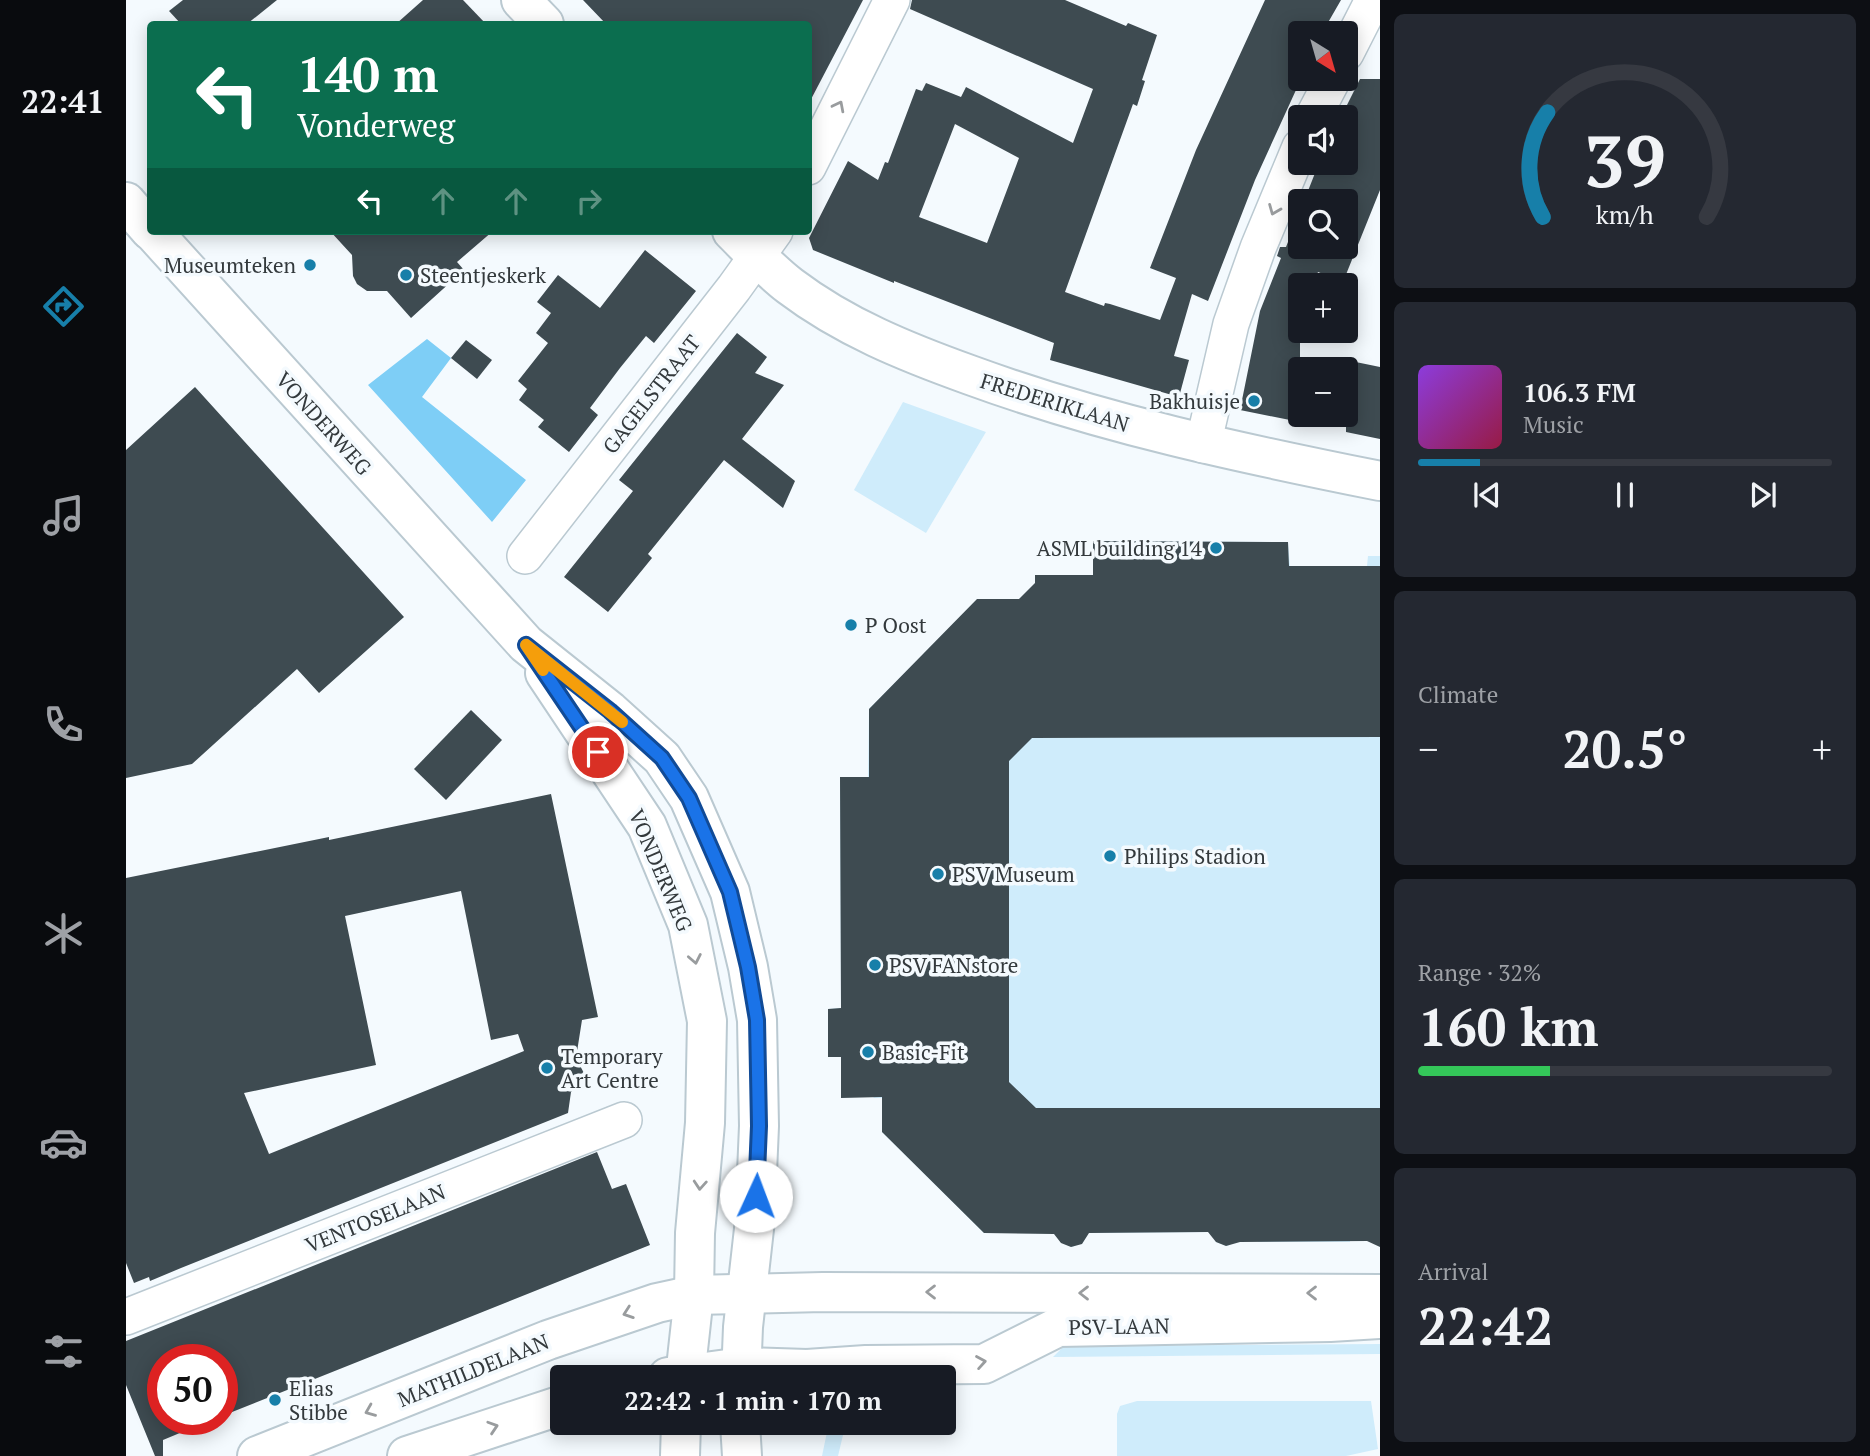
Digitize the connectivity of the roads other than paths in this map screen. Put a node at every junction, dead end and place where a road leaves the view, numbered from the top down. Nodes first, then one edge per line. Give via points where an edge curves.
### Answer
1 (521, 0) edge
2 (892, 0) edge
3 (1373, 0) edge
4 (541, 21) edge
5 (1358, 29) edge
6 (812, 159) edge
7 (1288, 175) edge
8 (126, 202) edge
9 (147, 226) edge
10 (156, 235) edge
11 (755, 240) edge
12 (1203, 445) junction
13 (1380, 481) edge
14 (525, 556) dead end
15 (526, 645) junction
16 (624, 1119) dead end
17 (747, 1292) junction
18 (694, 1294) junction
19 (1380, 1294) edge
20 (126, 1317) edge
21 (1380, 1319) edge
22 (681, 1365) edge
23 (742, 1365) edge
24 (866, 1365) edge
25 (550, 1409) edge
26 (681, 1435) edge
27 (741, 1435) edge
28 (257, 1456) edge
29 (407, 1456) edge
30 (680, 1456) edge
31 (742, 1456) edge

1 - 4 main road
6 -> 2 street
3 - 5 street
7 -> 12 street via 1231,324
8 - 9 main road, VONDERWEG
10 - 15 main road, VONDERWEG
11 - 12 main road, FREDERIKLAAN via 788,285 841,320 915,355 1022,394
11 - 14 street, GAGELSTRAAT
12 - 13 main road, FREDERIKLAAN
15 - 17 main road, VONDERWEG via 662,758 689,798 730,892 757,1020 755,1235
15 -> 18 main road, VONDERWEG via 647,826 688,925 707,1021
16 - 20 street, VENTOSELAAN
17 - 18 main road, PSV-LAAN
19 -> 17 main road, PSV-LAAN
17 - 23 main road, VONDERWEG
18 - 22 main road, VONDERWEG
18 -> 28 main road, MATHILDELAAN via 548,1340
24 -> 21 main road, PSV-LAAN via 984,1364 1058,1327
29 -> 25 main road
26 - 30 main road
27 - 31 main road

